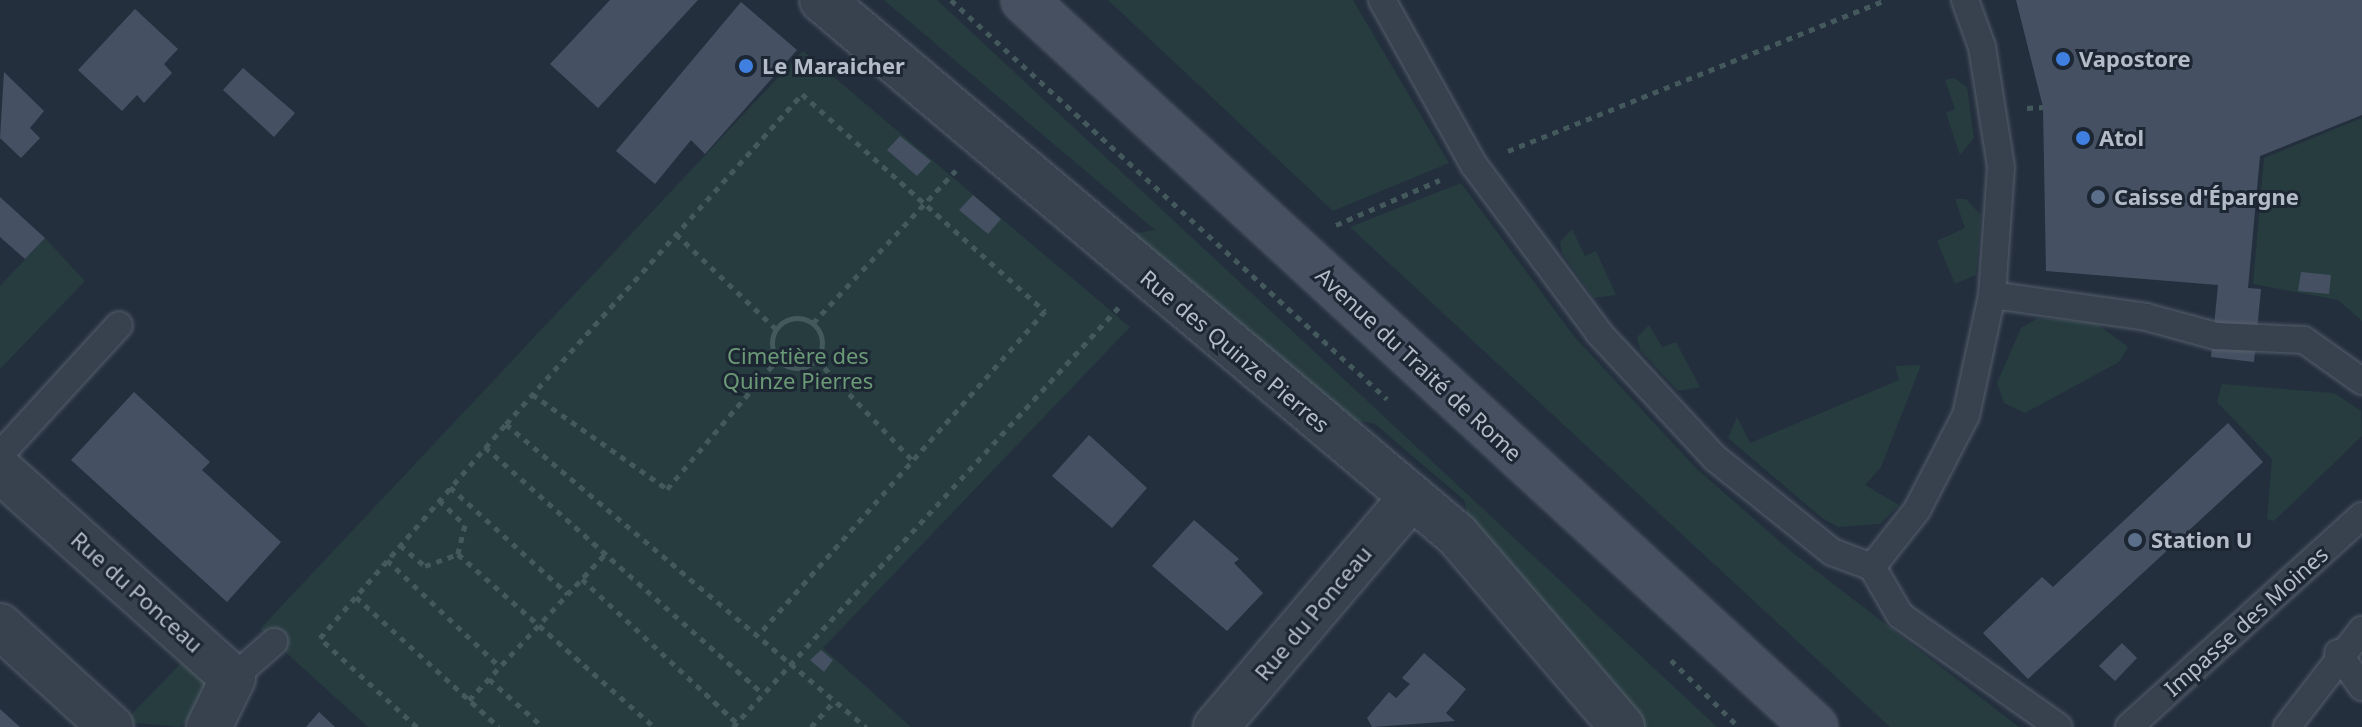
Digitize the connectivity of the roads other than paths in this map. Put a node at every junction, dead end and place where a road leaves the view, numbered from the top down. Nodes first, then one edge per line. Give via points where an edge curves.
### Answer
1 (822, 0) edge
2 (1024, 0) edge
3 (1382, 0) edge
4 (1965, 0) edge
5 (1992, 295) junction
6 (119, 325) dead end
7 (2362, 381) edge
8 (0, 455) edge
9 (0, 470) edge
10 (1411, 498) junction
11 (2362, 516) edge
12 (1872, 567) junction
13 (0, 626) edge
14 (2362, 630) edge
15 (274, 642) dead end
16 (2362, 642) edge
17 (2350, 652) edge
18 (233, 678) junction
19 (2360, 681) edge
20 (111, 727) edge
21 (209, 727) edge
22 (1216, 727) edge
23 (1622, 727) edge
24 (1815, 727) edge
25 (2059, 727) edge
26 (2129, 727) edge
27 (2287, 727) edge

1 - 10 street, Rue des Quinze Pierres
2 - 24 main road, Avenue du Traité de Rome
3 - 12 lane via 1474,165 1599,333 1715,458 1832,552
4 - 5 lane via 1982,47 2001,167
5 - 7 lane via 2146,317 2216,336 2304,340
5 - 12 lane via 1966,415 1917,510
6 - 8 lane
9 - 18 street, Rue du Ponceau
10 - 22 street, Rue du Ponceau
10 - 23 street, Rue des Quinze Pierres via 1457,535
11 - 26 lane, Impasse des Moines
12 - 25 lane via 1900,615
13 - 20 street
14 - 17 lane
15 - 18 lane
16 - 17 lane
17 - 19 lane
17 - 27 lane
18 - 21 street

